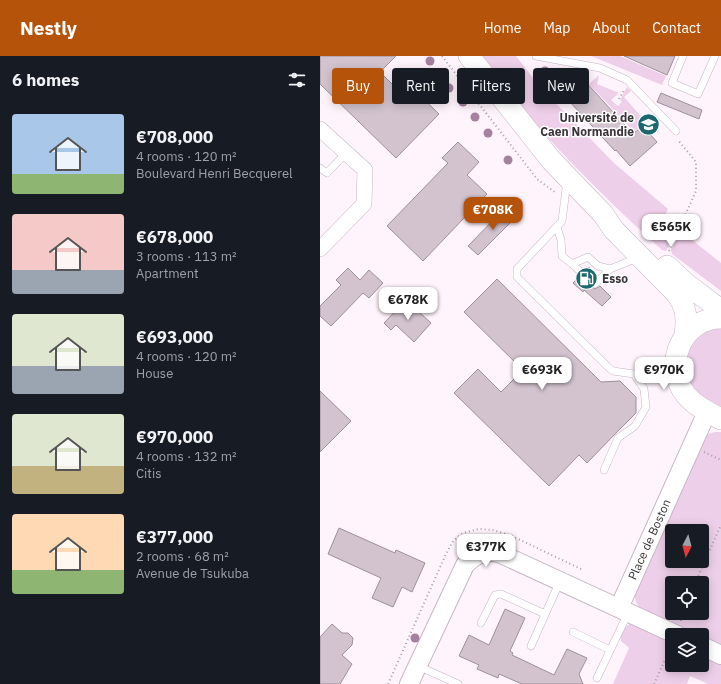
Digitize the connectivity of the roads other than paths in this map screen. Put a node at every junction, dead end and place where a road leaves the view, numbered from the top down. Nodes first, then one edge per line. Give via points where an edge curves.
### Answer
1 (469, 56) edge
2 (536, 56) edge
3 (683, 56) edge
4 (714, 56) edge
5 (320, 129) edge
6 (676, 131) dead end
7 (346, 153) junction
8 (320, 168) edge
9 (560, 184) junction
10 (603, 214) junction
11 (557, 227) junction
12 (320, 249) edge
13 (641, 257) junction
14 (572, 264) junction
15 (610, 269) junction
16 (582, 273) dead end
17 (592, 282) dead end
18 (721, 310) edge
19 (721, 318) edge
20 (685, 335) junction
21 (714, 415) edge
22 (604, 470) dead end
23 (560, 581) junction
24 (623, 610) junction
25 (546, 614) junction
26 (481, 623) dead end
27 (665, 629) edge
28 (573, 632) dead end
29 (531, 646) dead end
30 (709, 649) edge
31 (610, 650) junction
32 (721, 655) edge
33 (418, 666) junction
34 (597, 678) dead end
35 (409, 684) edge
36 (458, 684) edge

1 - 9 main road via 551,160
2 - 6 lane via 600,68 627,80
3 - 4 lane via 672,83 698,94
5 - 7 street
7 - 8 lane via 327,173
7 - 12 street via 365,170 364,204
9 - 10 main road
9 - 11 lane via 564,214
10 - 13 main road via 614,230
10 - 18 main road via 626,229 685,283
11 - 14 lane via 562,256
11 - 22 lane via 517,269 516,277 608,367 613,371 634,374 644,389 646,407 635,426 618,438
13 - 15 lane
13 - 20 main road via 683,303 687,318
14 - 15 lane via 588,257 598,266
14 - 16 lane
15 - 17 lane via 595,284
19 - 20 main road via 704,323
20 - 21 main road via 678,349 676,374 685,394 696,405
21 - 24 street, Place de Boston
23 - 24 street
23 - 25 lane
23 - 33 street via 499,553 478,555 466,565
24 - 27 street
24 - 31 lane
25 - 26 lane via 501,594 495,595
25 - 29 lane
28 - 31 lane
30 - 32 street
31 - 34 lane
33 - 35 street
33 - 36 lane

